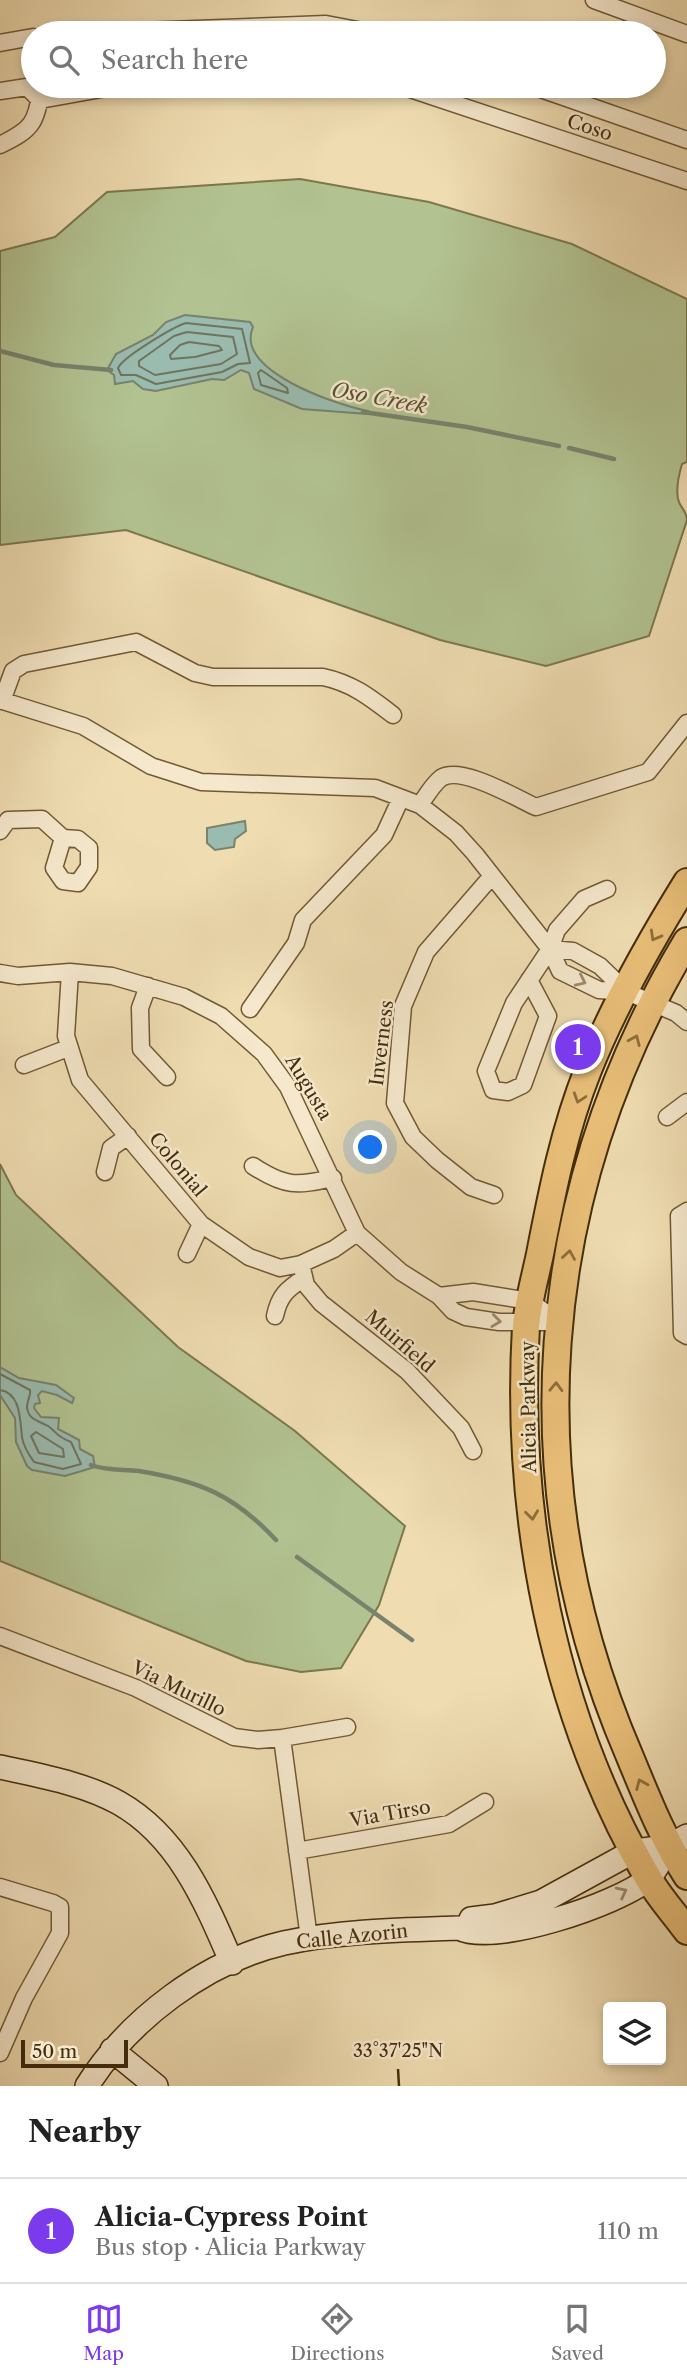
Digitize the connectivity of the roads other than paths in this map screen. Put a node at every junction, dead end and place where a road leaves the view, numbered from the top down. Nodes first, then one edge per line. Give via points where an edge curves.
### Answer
1 (594, 0) edge
2 (651, 21) edge
3 (666, 26) edge
4 (687, 34) edge
5 (21, 39) edge
6 (0, 43) edge
7 (21, 89) edge
8 (0, 91) edge
9 (40, 98) edge
10 (437, 98) edge
11 (566, 98) edge
12 (687, 140) edge
13 (0, 145) edge
14 (687, 181) edge
15 (1, 701) edge
16 (393, 715) dead end
17 (687, 723) edge
18 (401, 797) junction
19 (420, 805) junction
20 (0, 831) edge
21 (64, 838) dead end
22 (491, 877) junction
23 (687, 882) edge
24 (607, 889) dead end
25 (687, 942) edge
26 (550, 948) junction
27 (70, 972) junction
28 (0, 973) edge
29 (529, 981) junction
30 (148, 985) junction
31 (627, 992) junction
32 (651, 1004) junction
33 (250, 1009) dead end
34 (687, 1021) edge
35 (68, 1048) junction
36 (24, 1065) dead end
37 (167, 1077) dead end
38 (687, 1102) edge
39 (667, 1118) dead end
40 (128, 1136) junction
41 (253, 1166) dead end
42 (105, 1172) dead end
43 (333, 1178) junction
44 (494, 1195) dead end
45 (683, 1214) edge
46 (201, 1224) junction
47 (357, 1233) junction
48 (187, 1254) dead end
49 (303, 1271) junction
50 (439, 1296) junction
51 (528, 1313) junction
52 (275, 1316) dead end
53 (558, 1322) junction
54 (687, 1336) edge
55 (473, 1451) dead end
56 (0, 1636) edge
57 (347, 1727) dead end
58 (282, 1738) junction
59 (0, 1767) edge
60 (485, 1802) dead end
61 (678, 1841) edge
62 (298, 1851) junction
63 (634, 1851) junction
64 (687, 1876) edge
65 (648, 1878) junction
66 (0, 1887) edge
67 (556, 1895) junction
68 (565, 1917) junction
69 (459, 1928) junction
70 (687, 1931) edge
71 (309, 1938) junction
72 (232, 1963) junction
73 (112, 2050) junction
74 (0, 2053) edge
75 (87, 2086) edge
76 (156, 2086) edge

1 - 2 street
3 - 4 street
5 - 6 street
7 - 8 street
9 - 13 street via 33,125
10 - 14 street, Coso
11 - 12 street, Coso
15 - 16 street via 13,671 24,664 136,642 195,673 213,677 338,680
15 - 18 street via 83,726 150,766 201,782 331,785
17 - 19 street via 648,772 536,807 477,780 451,774 438,781
18 - 19 street
18 - 33 street via 384,835 303,920 296,943
19 - 22 street via 456,832
20 - 21 street via 8,820 41,819
22 - 26 street
22 - 44 street, Inverness via 426,952 403,1006 396,1103 413,1137 437,1160 471,1187
23 -> 31 main road, Alicia Parkway
24 - 26 street via 584,900 557,930
25 - 32 main road, Alicia Parkway
26 - 29 street
26 - 31 street via 573,951 600,965
26 -> 31 street via 560,971 599,990
27 - 28 street, Augusta
27 - 30 street, Augusta
27 - 35 street, Colonial
29 - 29 street via 514,1003 486,1071 493,1090 508,1092 523,1085 548,1016
30 - 37 street via 140,1008 141,1049
30 - 43 street, Augusta via 221,1016 264,1054 288,1087
31 - 32 street
31 -> 51 main road, Alicia Parkway via 588,1070 558,1161
32 - 34 street
53 -> 32 main road, Alicia Parkway via 580,1189 601,1122
35 - 36 street
35 - 40 street, Colonial via 80,1080
38 - 39 street
40 - 42 street via 111,1148
40 - 46 street, Colonial
41 - 43 street via 279,1183 302,1185
43 - 47 street, Augusta
45 - 54 street via 682,1333
46 - 48 street
46 - 49 street, Colonial via 248,1257
47 - 49 street, Colonial
47 - 50 street, Augusta via 401,1272
49 - 52 street via 278,1301
49 - 55 street, Muirfield via 306,1286 321,1303 407,1371 461,1428
50 - 51 street via 473,1292
50 -> 51 street, Augusta via 466,1317
51 - 53 street
51 -> 63 main road, Alicia Parkway via 525,1429 531,1515 554,1646 587,1752
61 -> 53 main road, Alicia Parkway via 612,1717 586,1637 557,1489
56 - 58 street, Via Murillo via 136,1688 234,1737
57 - 58 street, Via Murillo
58 - 62 street
59 - 72 street via 76,1785 119,1803 142,1821 191,1875
60 - 62 street, Via Tirso via 449,1824
61 - 63 street, Calle Azorin
61 - 64 main road, Alicia Parkway
61 - 65 street
62 - 71 street
63 - 65 main road, Alicia Parkway
63 - 67 street, Calle Azorin
68 -> 65 street, Calle Azorin
65 - 70 main road, Alicia Parkway
66 - 74 street via 53,1903 60,1907 62,1919 61,1933 24,1998
67 - 68 street
67 - 69 street, Calle Azorin via 510,1912 468,1919
68 - 69 street, Calle Azorin via 514,1930 470,1933
69 - 71 street, Calle Azorin
71 - 72 street, Calle Azorin
72 - 73 street, Calle Azorin via 171,1996
73 - 75 street, Calle Azorin
73 - 76 street

